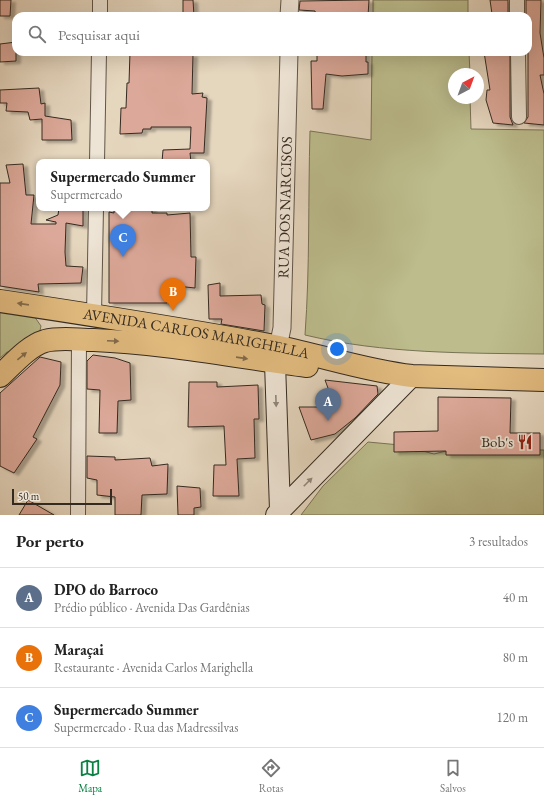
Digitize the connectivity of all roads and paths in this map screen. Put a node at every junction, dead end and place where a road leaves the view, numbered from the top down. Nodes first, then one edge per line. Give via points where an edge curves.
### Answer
1 (100, 0) edge
2 (290, 0) edge
3 (517, 0) edge
4 (100, 12) edge
5 (289, 12) edge
6 (517, 12) edge
7 (99, 56) edge
8 (288, 56) edge
9 (518, 56) edge
10 (519, 117) dead end
11 (97, 159) edge
12 (96, 211) edge
13 (0, 301) edge
14 (46, 308) junction
15 (94, 315) junction
16 (79, 340) junction
17 (46, 341) junction
18 (277, 355) junction
19 (402, 375) junction
20 (0, 376) edge
21 (544, 380) edge
22 (278, 512) edge
23 (78, 515) edge

1 - 4 street
2 - 5 street
3 - 6 street
7 - 11 street
8 - 18 street, RUA DOS NARCISOS via 282,328
9 - 10 street
12 - 15 street
14 -> 13 main road, AVENIDA CARLOS MARIGHELLA
14 - 15 main road, AVENIDA CARLOS MARIGHELLA
14 - 17 main road via 52,325
15 - 18 main road, AVENIDA CARLOS MARIGHELLA
16 - 17 main road, AVENIDA CARLOS MARIGHELLA
16 -> 18 main road, AVENIDA CARLOS MARIGHELLA
16 - 23 street
20 -> 17 main road via 19,357
18 - 19 main road, AVENIDA CARLOS MARIGHELLA
18 -> 22 main road
19 - 21 main road, AVENIDA CARLOS MARIGHELLA
22 -> 19 main road

